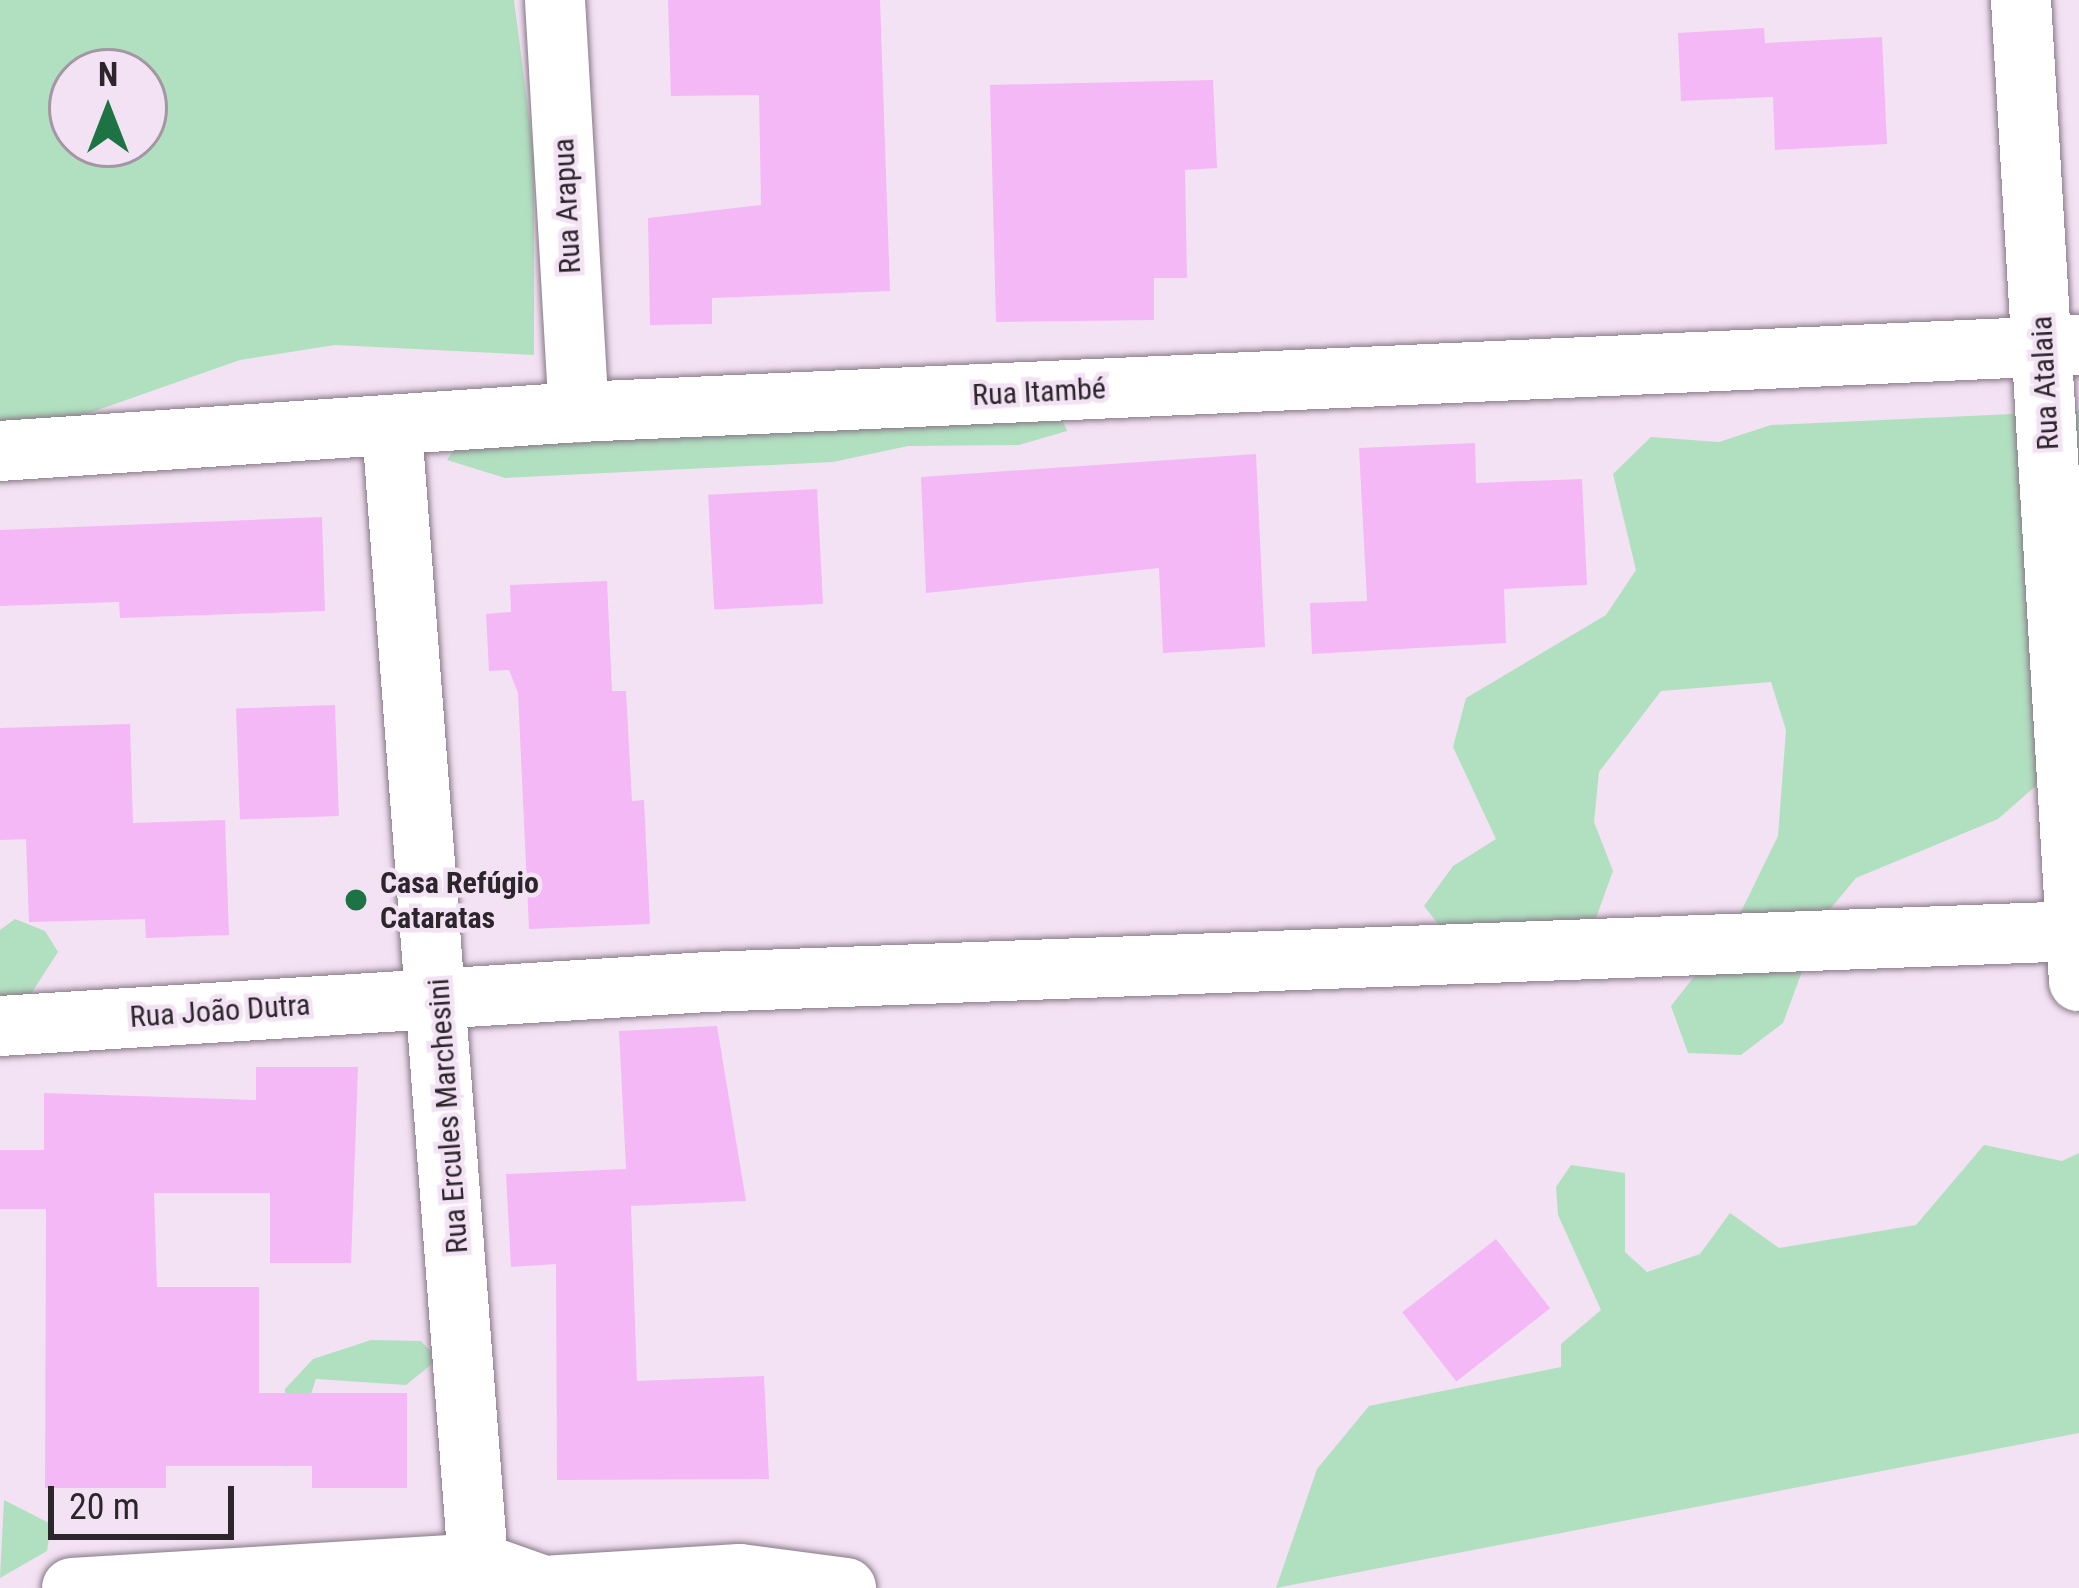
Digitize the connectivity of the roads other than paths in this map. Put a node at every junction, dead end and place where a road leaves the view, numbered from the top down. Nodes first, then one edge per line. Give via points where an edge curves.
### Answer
1 (555, 0) edge
2 (2021, 0) edge
3 (2061, 346) edge
4 (579, 412) junction
5 (392, 429) junction
6 (0, 451) edge
7 (2078, 956) edge
8 (440, 995) junction
9 (0, 1026) edge
10 (480, 1576) edge
11 (72, 1588) edge
12 (845, 1588) edge

1 - 4 street, Rua Arapua
2 - 3 street, Rua Atalaia
3 - 4 street, Rua Itambé
3 - 7 street, Rua Atalaia
4 - 5 street, Rua Itambé
5 - 6 street, Rua Itambé
5 - 8 street, Rua Ercules Marchesini
7 - 8 street, Rua João Dutra
8 - 9 street, Rua João Dutra
8 - 10 street, Rua Ercules Marchesini
10 - 11 street
10 - 12 street via 544,1586 740,1574

